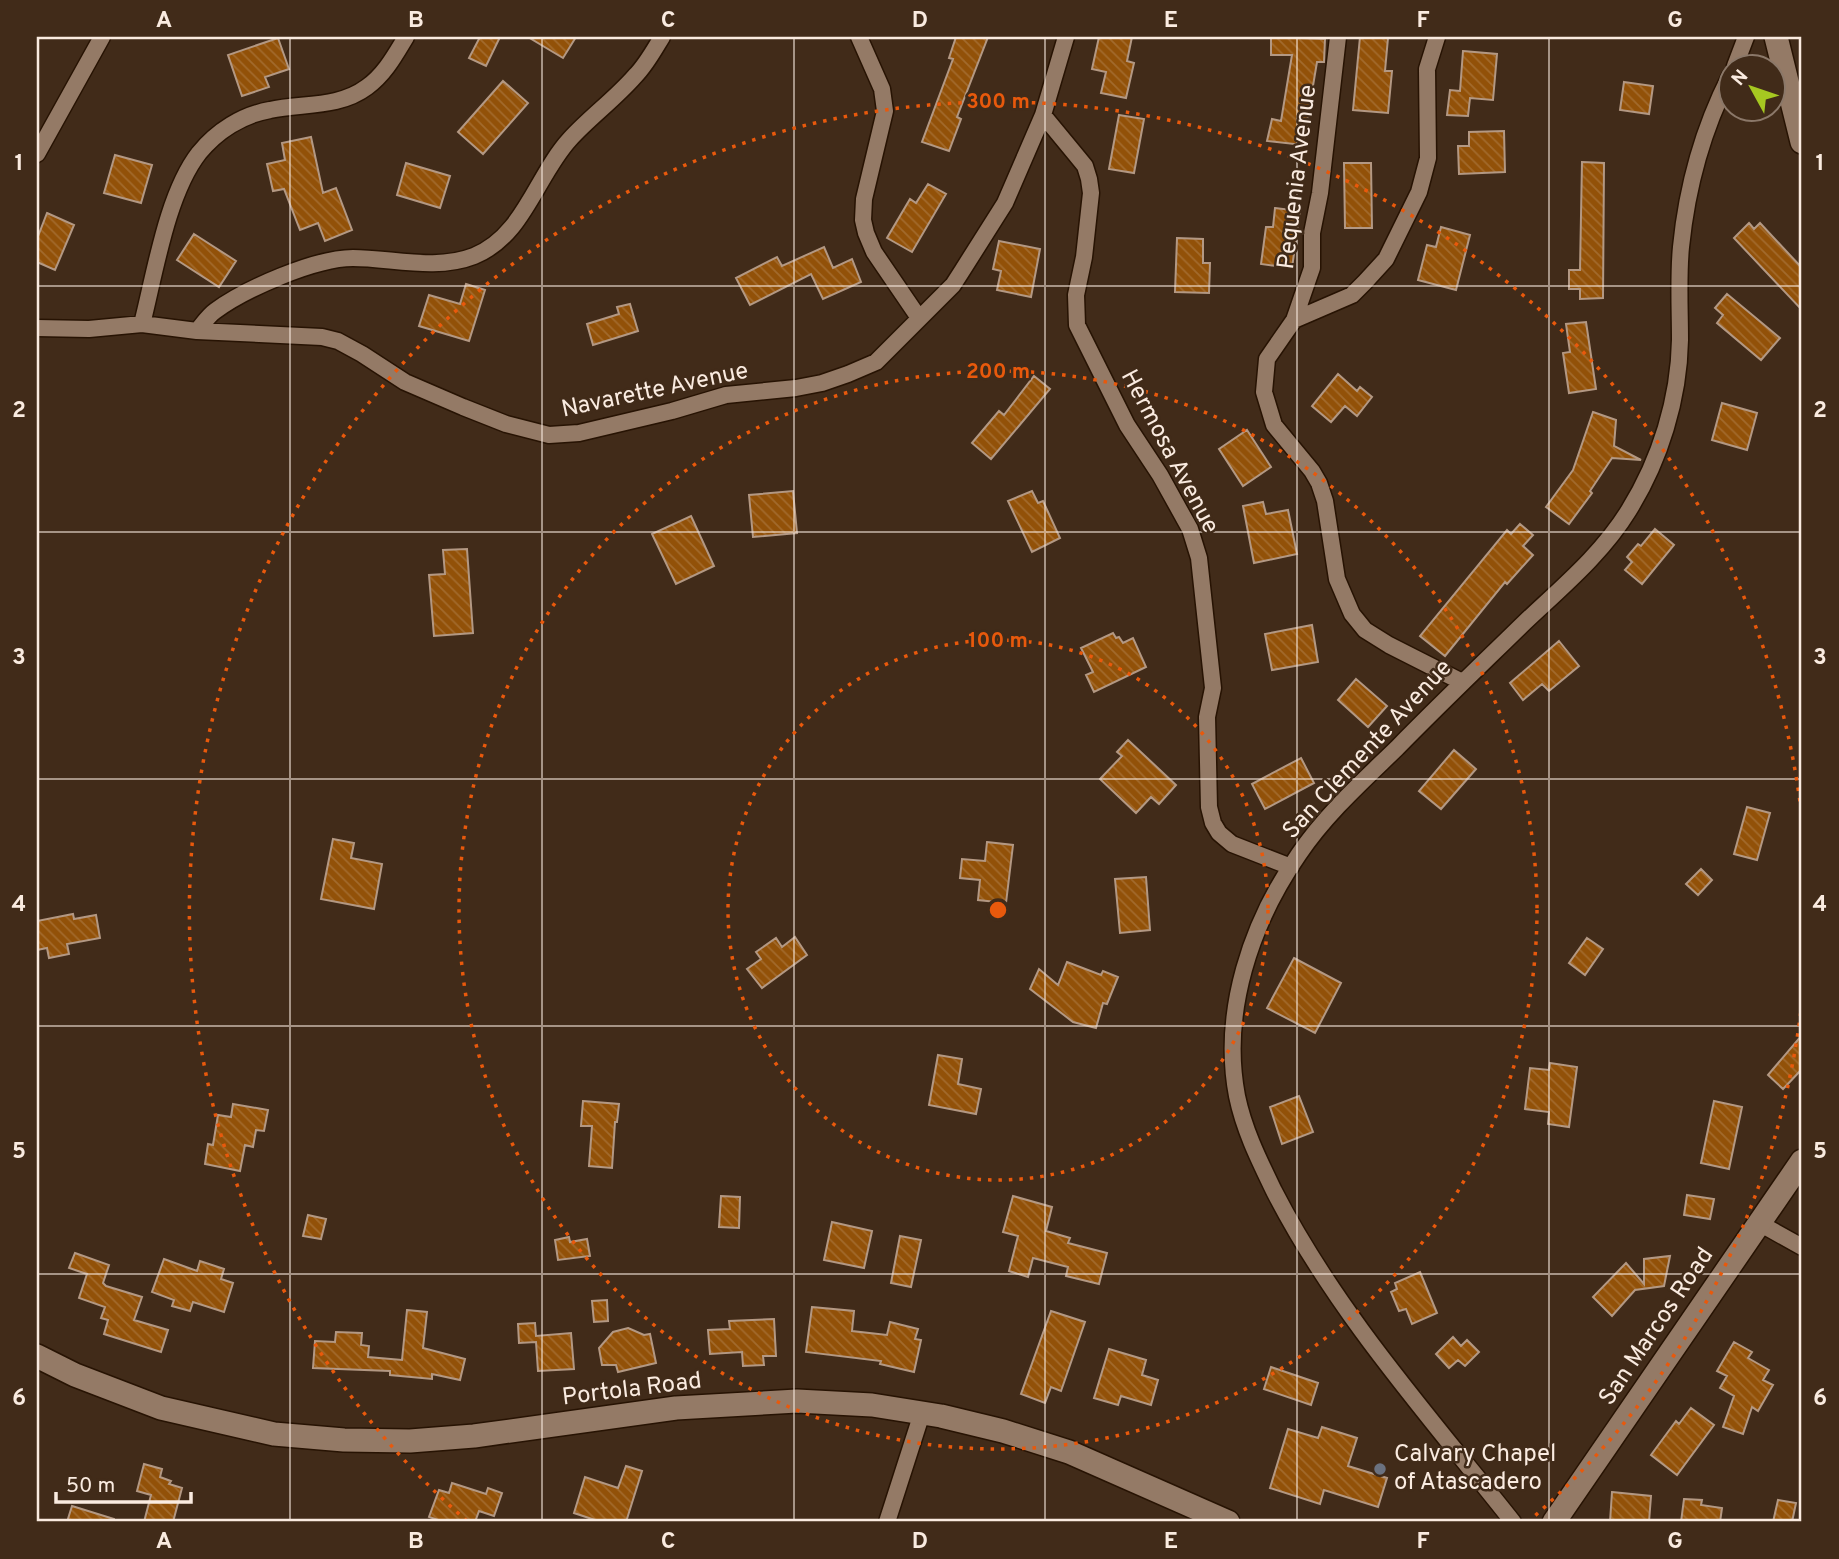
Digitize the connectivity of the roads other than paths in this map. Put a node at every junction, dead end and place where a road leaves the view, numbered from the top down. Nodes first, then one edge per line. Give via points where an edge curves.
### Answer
1 (102, 37) edge
2 (406, 37) edge
3 (662, 37) edge
4 (859, 37) edge
5 (1066, 37) edge
6 (1338, 37) edge
7 (1437, 37) edge
8 (1776, 37) edge
9 (1716, 110) edge
10 (1043, 115) junction
11 (1802, 142) edge
12 (37, 154) edge
13 (919, 318) junction
14 (1294, 320) junction
15 (142, 324) junction
16 (37, 328) edge
17 (197, 331) junction
18 (1462, 682) junction
19 (1290, 867) junction
20 (1802, 1161) edge
21 (1759, 1223) junction
22 (1802, 1247) edge
23 (37, 1356) edge
24 (922, 1413) junction
25 (887, 1522) edge
26 (1228, 1522) edge
27 (1513, 1522) edge
28 (1554, 1522) edge

1 - 12 street
2 - 15 street via 388,66 365,89 342,100 251,115 217,135 199,153 174,199
3 - 17 street via 636,75 559,153 508,233 491,247 457,261 351,258 311,265 243,295 214,312
4 - 13 street via 882,89 885,111 863,220 874,252
5 - 10 street, Navarette Avenue
6 - 14 street, Pequenia Avenue via 1312,233 1312,268
7 - 14 street via 1427,69 1428,158 1414,203 1386,258 1352,295
8 - 11 street
9 - 18 street, San Clemente Avenue via 1686,209 1680,250 1677,373 1655,458 1629,510 1594,557
10 - 13 street, Navarette Avenue via 998,214 953,285
10 - 19 street, Hermosa Avenue via 1085,166 1089,179 1077,325 1127,425 1190,529 1199,558 1213,688 1207,717 1213,823 1232,844
13 - 17 street, Navarette Avenue via 876,362 822,383 726,395 579,433 549,435 506,424 405,382 338,341 306,335
14 - 18 street, Pequenia Avenue via 1267,359 1264,392 1274,425 1318,482 1344,597 1365,630
15 - 16 street, Navarette Avenue
15 - 17 street, Navarette Avenue
18 - 19 street, San Clemente Avenue via 1320,826
19 - 27 street, San Clemente Avenue via 1255,938 1236,1004 1234,1072 1250,1139 1288,1217 1329,1285
20 - 21 street, San Marcos Road
21 - 22 street
21 - 28 street, San Marcos Road
23 - 24 street, Portola Road via 161,1408 274,1434 344,1440 474,1436 676,1408 797,1402 872,1405
24 - 25 street
24 - 26 street, Portola Road via 1069,1452

